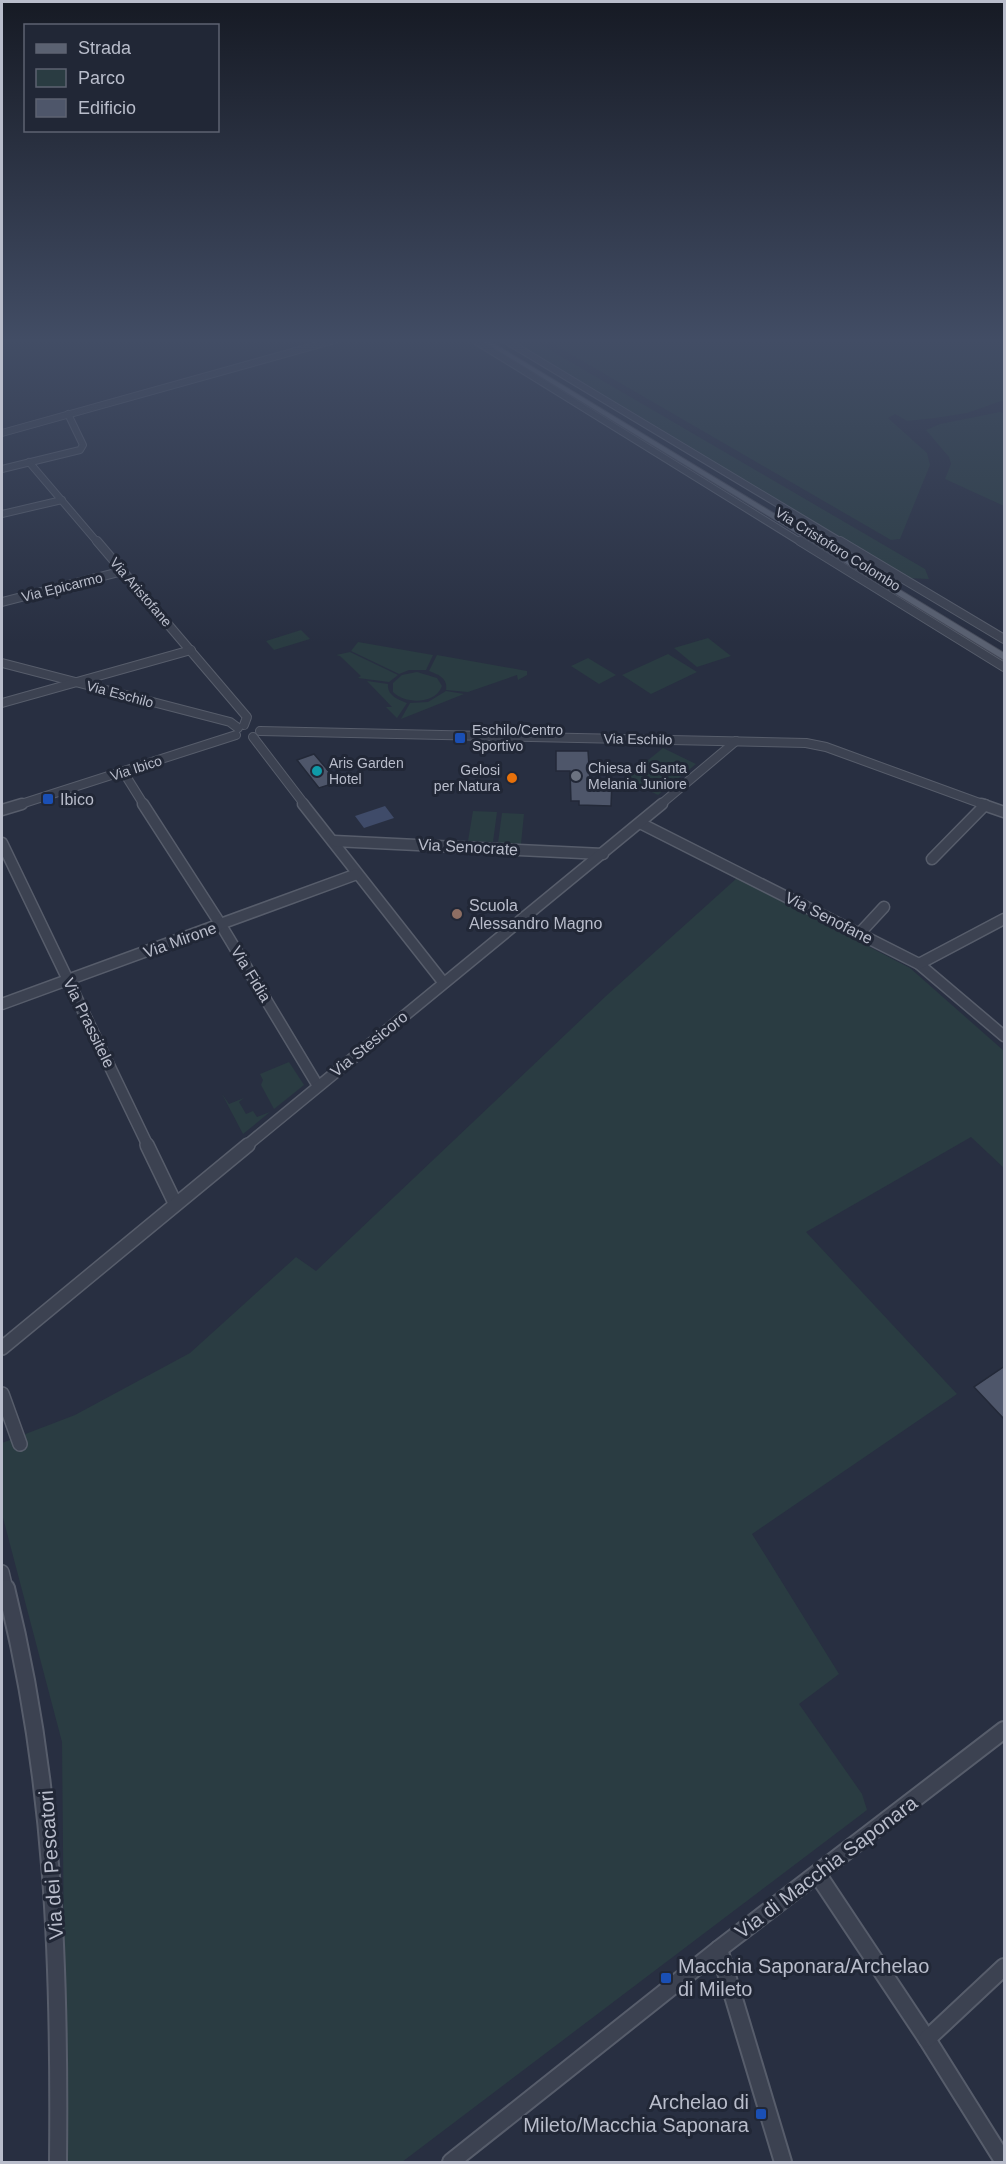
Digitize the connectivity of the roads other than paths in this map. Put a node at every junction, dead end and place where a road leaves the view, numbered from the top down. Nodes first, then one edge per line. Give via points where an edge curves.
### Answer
1 (81, 441) edge
2 (638, 441) edge
3 (650, 441) edge
4 (665, 441) edge
5 (670, 441) edge
6 (29, 462) junction
7 (3, 467) edge
8 (62, 500) junction
9 (2, 514) edge
10 (123, 571) junction
11 (2, 602) edge
12 (1005, 639) edge
13 (1005, 649) edge
14 (191, 650) junction
15 (1005, 657) edge
16 (2, 663) edge
17 (1005, 667) edge
18 (76, 682) junction
19 (2, 704) edge
20 (239, 729) junction
21 (257, 734) junction
22 (736, 741) junction
23 (124, 773) junction
24 (986, 805) junction
25 (2, 810) edge
26 (1005, 812) edge
27 (640, 823) junction
28 (334, 841) junction
29 (2, 843) edge
30 (603, 854) junction
31 (932, 859) dead end
32 (357, 874) junction
33 (884, 907) dead end
34 (1005, 919) edge
35 (222, 925) junction
36 (860, 934) junction
37 (919, 964) junction
38 (68, 980) junction
39 (443, 982) junction
40 (2, 1004) edge
41 (1005, 1036) edge
42 (318, 1086) junction
43 (175, 1203) junction
44 (2, 1348) edge
45 (2, 1394) edge
46 (20, 1444) dead end
47 (2, 1572) edge
48 (1005, 1730) edge
49 (818, 1875) junction
50 (718, 1949) junction
51 (1005, 1967) edge
52 (927, 2039) junction
53 (58, 2163) edge
54 (451, 2163) edge
55 (783, 2163) edge
56 (1004, 2163) edge

1 - 6 street via 82,448 74,452
2 - 17 street, Via Cristoforo Colombo
3 - 15 main road, Via Cristoforo Colombo
4 - 13 main road, Via Cristoforo Colombo
5 - 12 street, Via Cristoforo Colombo
6 - 7 street
6 - 8 street, Via Aristofane
8 - 9 street
8 - 10 street, Via Aristofane
10 - 11 street, Via Epicarmo
10 - 14 street, Via Aristofane
14 - 18 street
14 - 20 street, Via Aristofane via 248,717
16 - 18 street, Via Eschilo
18 - 19 street
18 - 20 street, Via Eschilo via 230,722
20 - 21 street, Via Eschilo via 243,738
20 - 21 street via 258,726
20 - 23 street, Via Ibico
21 - 22 street, Via Eschilo
21 - 28 street
22 - 24 street, Via Eschilo via 816,745
22 - 27 street, Via Stesicoro
23 - 25 street, Via Ibico
23 - 35 street, Via Fidia
24 - 26 street, Via Eschilo
24 - 31 street
27 - 30 street, Via Stesicoro
27 - 36 street, Via Senofane
28 - 30 street, Via Senocrate
28 - 32 street
29 - 38 street, Via Prassitele
30 - 39 street, Via Stesicoro
32 - 35 street, Via Mirone
32 - 39 street
33 - 36 street
34 - 37 street
35 - 38 street, Via Mirone
35 - 42 street, Via Fidia
36 - 37 street, Via Senofane
37 - 41 street, Via Senofane
38 - 40 street, Via Mirone
38 - 43 street, Via Prassitele
39 - 42 street, Via Stesicoro
42 - 43 street, Via Stesicoro
43 - 44 street, Via Stesicoro
45 - 46 street
47 - 53 street, Via dei Pescatori via 28,1675 48,1812 60,2003
48 - 49 street, Via di Macchia Saponara
49 - 50 street, Via di Macchia Saponara
49 - 52 street
50 - 54 street, Via di Macchia Saponara
50 - 55 street
51 - 52 street
52 - 56 street

